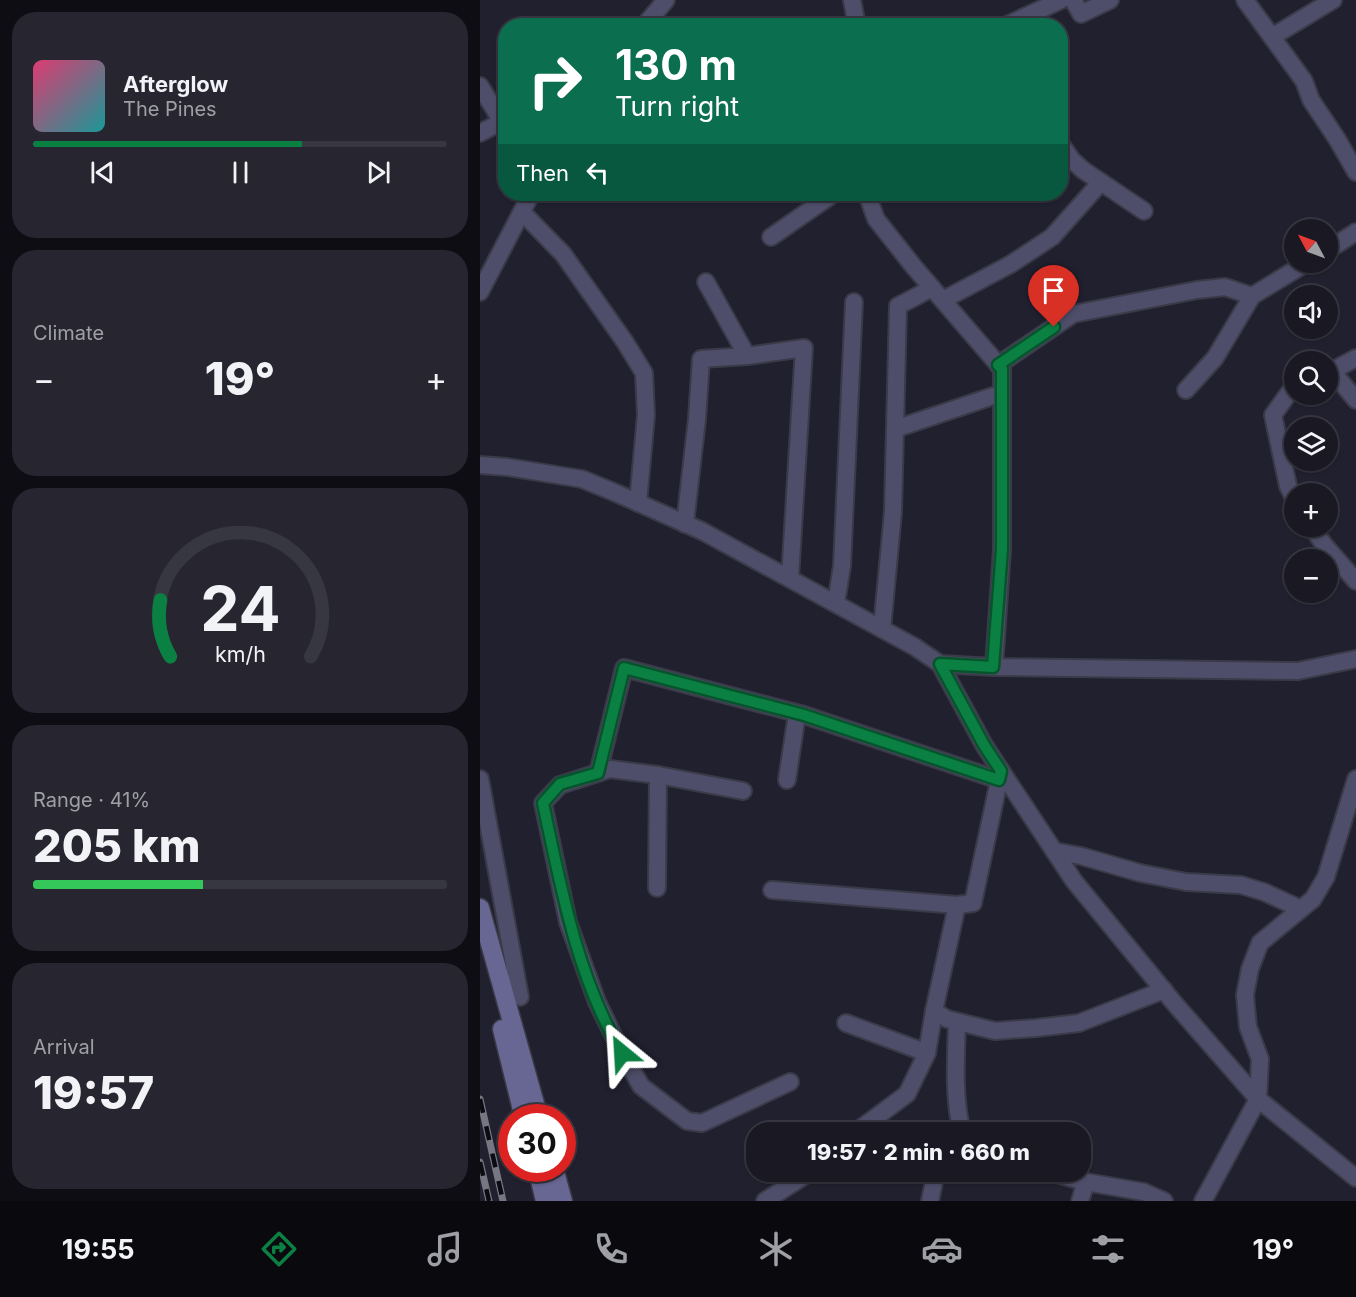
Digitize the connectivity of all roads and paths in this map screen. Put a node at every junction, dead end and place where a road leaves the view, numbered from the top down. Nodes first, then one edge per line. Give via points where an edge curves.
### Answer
1 (666, 0) edge
2 (852, 0) edge
3 (1061, 0) edge
4 (1073, 0) edge
5 (1110, 0) edge
6 (1245, 0) edge
7 (1333, 0) edge
8 (651, 18) edge
9 (855, 18) edge
10 (1021, 18) edge
11 (1272, 37) junction
12 (480, 86) edge
13 (498, 117) edge
14 (498, 127) edge
15 (480, 133) edge
16 (1068, 154) edge
17 (1356, 172) edge
18 (1101, 182) junction
19 (528, 201) edge
20 (823, 201) edge
21 (870, 201) edge
22 (1144, 211) dead end
23 (522, 212) junction
24 (1356, 232) edge
25 (771, 237) dead end
26 (1338, 244) edge
27 (1290, 273) edge
28 (706, 282) dead end
29 (480, 292) edge
30 (938, 294) junction
31 (1252, 296) junction
32 (854, 302) dead end
33 (747, 356) junction
34 (1356, 358) edge
35 (998, 365) junction
36 (1338, 368) edge
37 (1338, 381) edge
38 (1186, 390) dead end
39 (1002, 393) junction
40 (1356, 400) edge
41 (1284, 401) edge
42 (895, 429) junction
43 (480, 465) edge
44 (1287, 483) edge
45 (638, 503) junction
46 (685, 524) junction
47 (1319, 537) edge
48 (790, 578) junction
49 (1356, 581) edge
50 (836, 603) junction
51 (882, 629) junction
52 (1356, 659) edge
53 (940, 664) junction
54 (993, 667) junction
55 (797, 714) junction
56 (598, 773) junction
57 (658, 775) junction
58 (1000, 776) junction
59 (480, 779) edge
60 (1356, 779) edge
61 (787, 780) dead end
62 (743, 791) dead end
63 (1054, 851) junction
64 (657, 888) dead end
65 (772, 890) dead end
66 (957, 905) junction
67 (480, 908) edge
68 (1301, 909) junction
69 (480, 936) edge
70 (1164, 990) junction
71 (520, 997) dead end
72 (934, 1011) junction
73 (957, 1022) junction
74 (846, 1023) dead end
75 (927, 1053) junction
76 (790, 1082) dead end
77 (1258, 1099) junction
78 (520, 1104) edge
79 (535, 1104) edge
80 (869, 1122) edge
81 (959, 1122) edge
82 (1356, 1178) edge
83 (540, 1182) edge
84 (558, 1182) edge
85 (797, 1182) edge
86 (934, 1182) edge
87 (1086, 1182) joint
88 (776, 1198) edge
89 (1206, 1200) edge
90 (545, 1201) edge
91 (563, 1201) edge
92 (930, 1201) edge
93 (1080, 1201) edge
94 (1164, 1201) edge

1 - 8 street
2 - 9 street
3 - 10 street
4 - 5 street via 1082,14
6 - 11 street
7 - 11 street
11 - 17 street via 1304,81 1311,100
12 - 13 street
14 - 15 street
16 - 18 street
18 - 22 street
18 - 30 street via 1052,237 1011,264
19 - 23 street
20 - 25 street
21 - 30 street via 876,219
23 - 29 street
23 - 45 street via 563,254 644,373 646,415
24 - 26 street
27 - 31 street
28 - 33 street
30 - 35 street
30 - 42 street via 898,306
31 - 35 street via 1225,287 1073,314
31 - 38 street via 1215,358
32 - 50 street via 842,566
33 - 46 street via 701,359
33 - 48 street via 804,348
34 - 36 street
35 - 39 street via 1002,369
37 - 40 street
39 - 42 street
39 - 54 street via 1002,549
41 - 44 street via 1274,416
42 - 51 street
43 - 45 street via 582,479
45 - 46 street
46 - 48 street
47 - 49 street
48 - 50 street
50 - 51 street
51 - 53 street
52 - 54 street via 1298,671
53 - 54 street
53 - 58 street
55 - 56 street via 624,668
55 - 58 street
55 - 61 street
56 - 57 street via 610,769
56 - 76 street via 560,784 543,803 568,922 597,1002 641,1086 687,1121 702,1123
57 - 62 street
57 - 64 street
58 - 63 street
58 - 66 street via 973,903
59 - 71 street
60 - 68 street via 1326,877 1313,899
63 - 68 street via 1186,882 1241,885
63 - 70 street
65 - 66 street
66 - 72 street
67 - 79 street
68 - 77 street via 1260,943 1250,969 1245,995 1248,1027 1260,1059
69 - 78 street
70 - 73 street via 1079,1023 995,1031
70 - 77 street
72 - 73 street
72 - 75 street
73 - 81 street
74 - 75 street
75 - 80 street via 907,1094
77 - 82 street
77 - 89 street
83 - 90 street
84 - 91 street
85 - 88 street
86 - 92 street
87 - 93 street
87 - 94 street via 1144,1192

